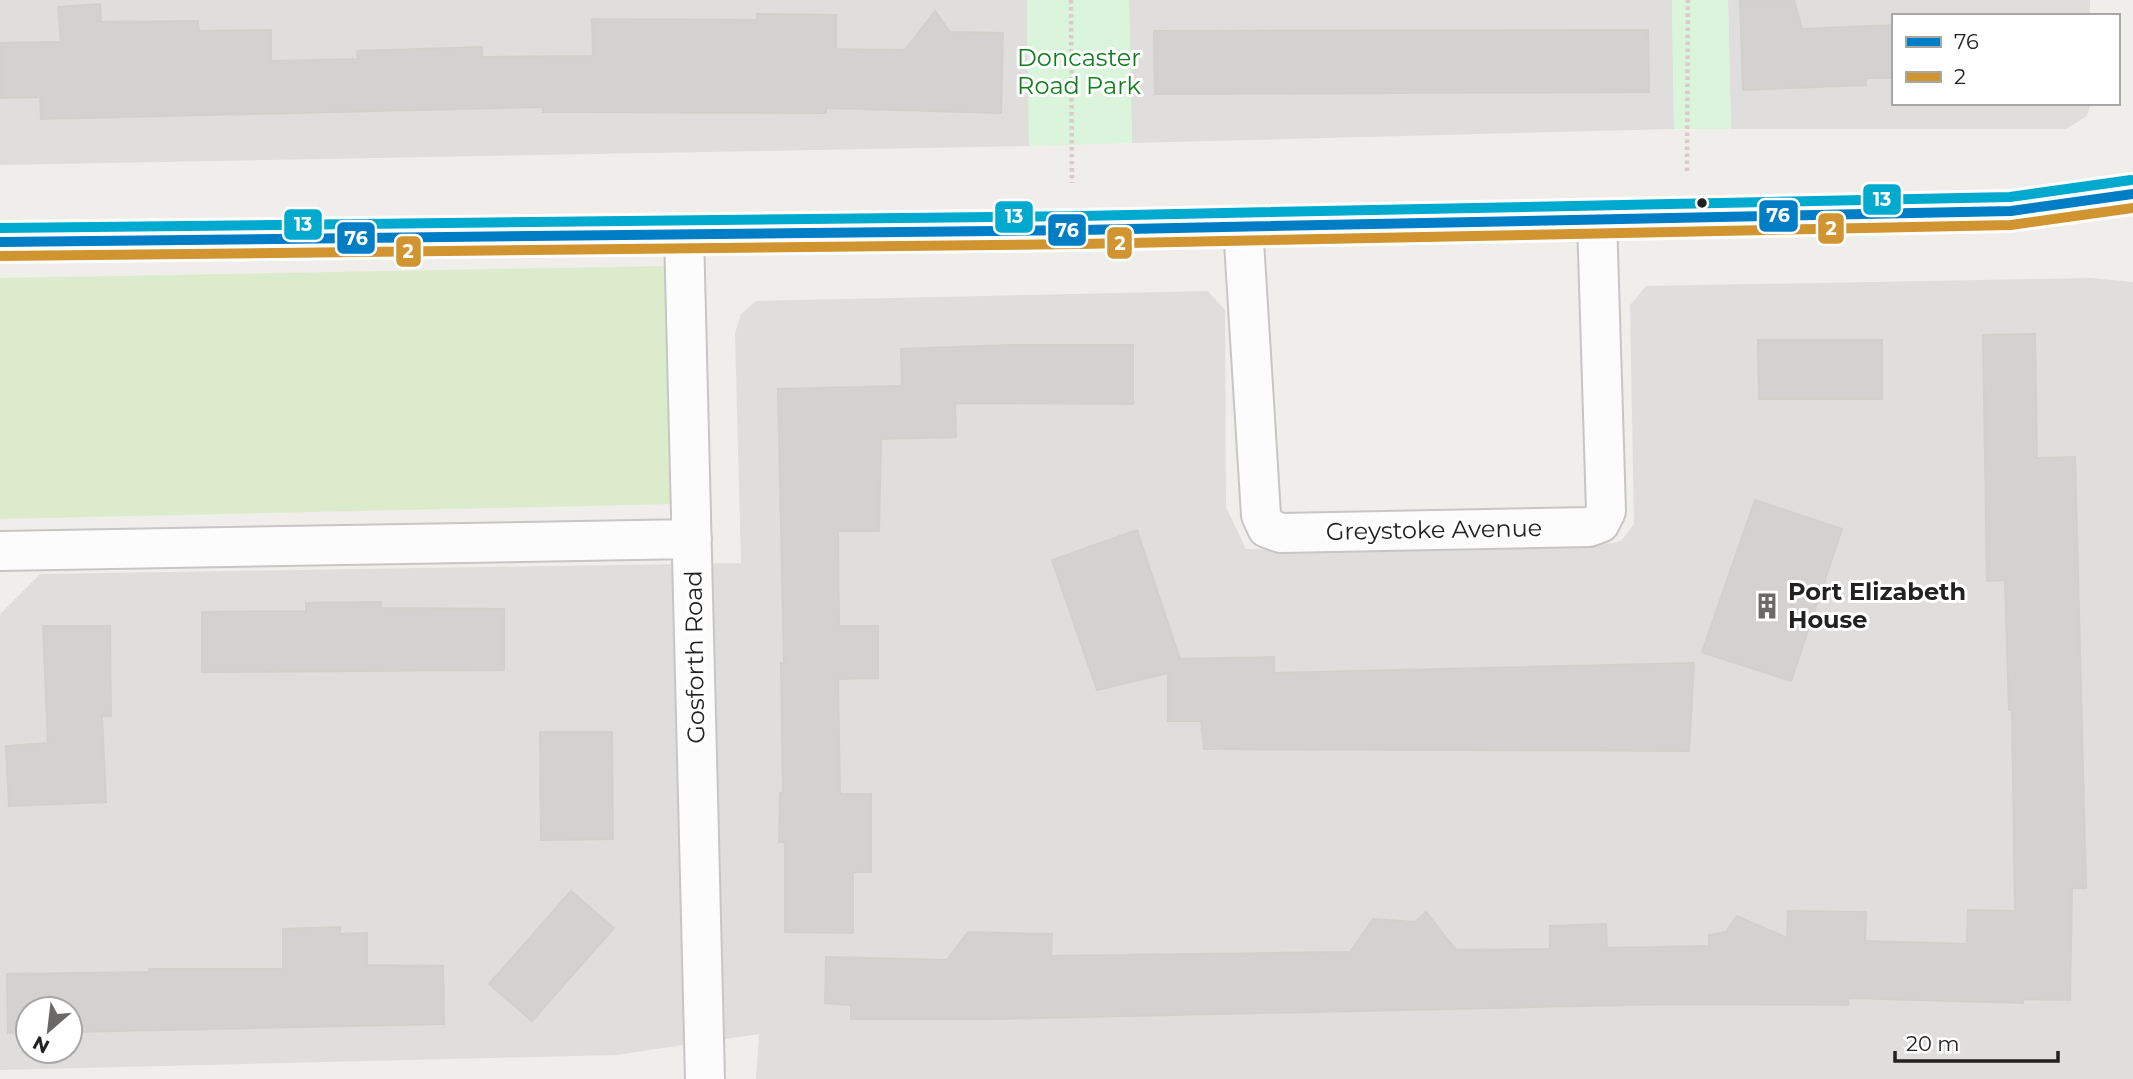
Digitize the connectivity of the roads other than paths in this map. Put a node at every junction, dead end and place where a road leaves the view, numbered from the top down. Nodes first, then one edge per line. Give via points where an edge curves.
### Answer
1 (2133, 194) edge
2 (1597, 219) junction
3 (1243, 226) junction
4 (684, 234) junction
5 (0, 242) edge
6 (692, 539) junction
7 (0, 551) edge
8 (705, 1079) edge

1 - 2 street via 2011,211
2 - 3 street
2 - 3 street, Greystoke Avenue via 1605,511 1600,523 1282,533 1267,528 1261,514
3 - 4 street
4 - 5 street
4 - 6 street, Gosforth Road
6 - 7 street
6 - 8 street, Gosforth Road

